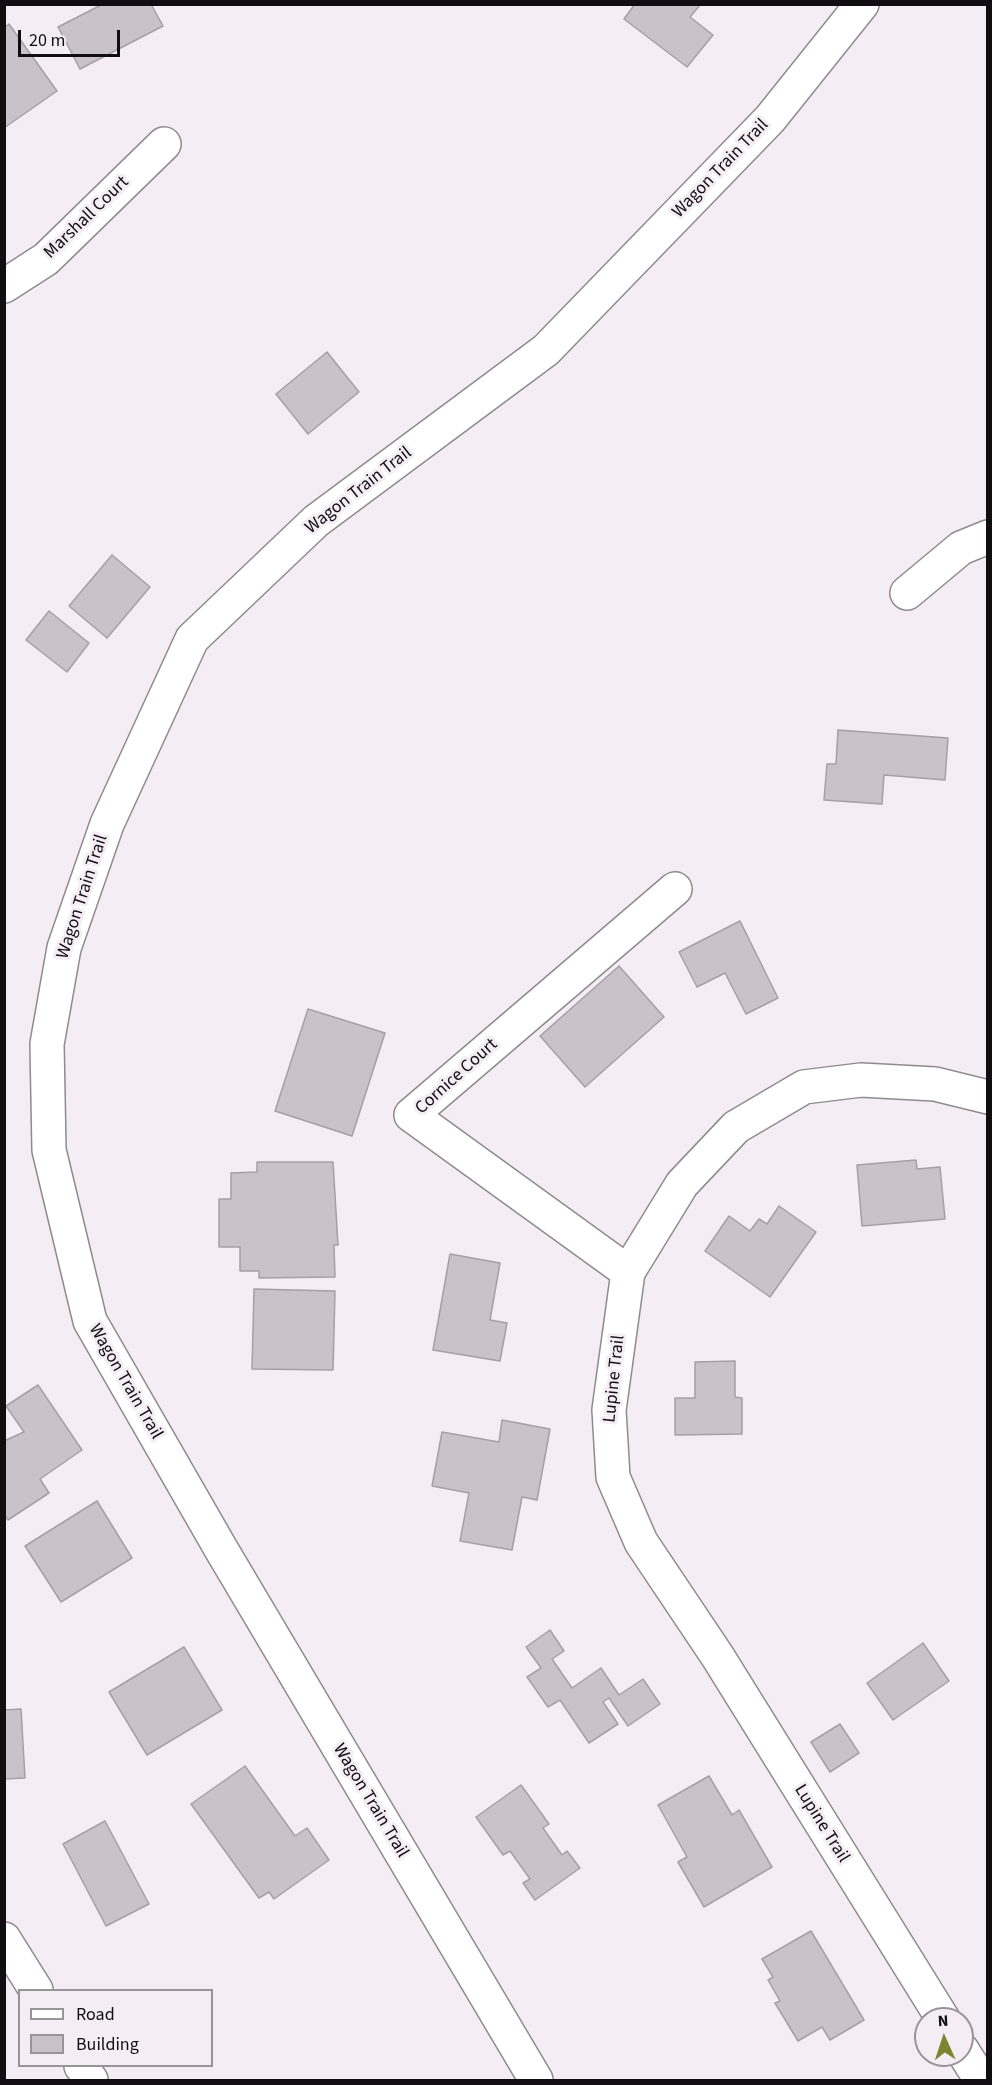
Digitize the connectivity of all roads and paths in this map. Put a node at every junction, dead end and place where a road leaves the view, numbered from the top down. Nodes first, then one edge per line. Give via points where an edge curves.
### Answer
1 (862, 4) edge
2 (164, 144) dead end
3 (4, 286) edge
4 (987, 537) edge
5 (907, 593) dead end
6 (675, 889) dead end
7 (987, 1097) edge
8 (628, 1272) junction
9 (4, 1939) edge
10 (35, 1989) edge
11 (936, 2007) edge
12 (82, 2067) edge
13 (973, 2067) edge
14 (91, 2080) edge
15 (536, 2080) edge
16 (981, 2080) edge

1 - 15 street, Wagon Train Trail via 770,119 546,350 316,521 192,639 107,824 64,948 47,1044 49,1150 90,1321
2 - 3 street, Marshall Court via 46,259
4 - 5 street via 962,548
6 - 8 street, Cornice Court via 411,1115
7 - 8 street, Lupine Trail via 934,1083 861,1080 804,1087 736,1127 690,1175
8 - 11 street, Lupine Trail via 609,1410 613,1477 641,1542 718,1657
9 - 10 street
12 - 14 street
13 - 16 street

